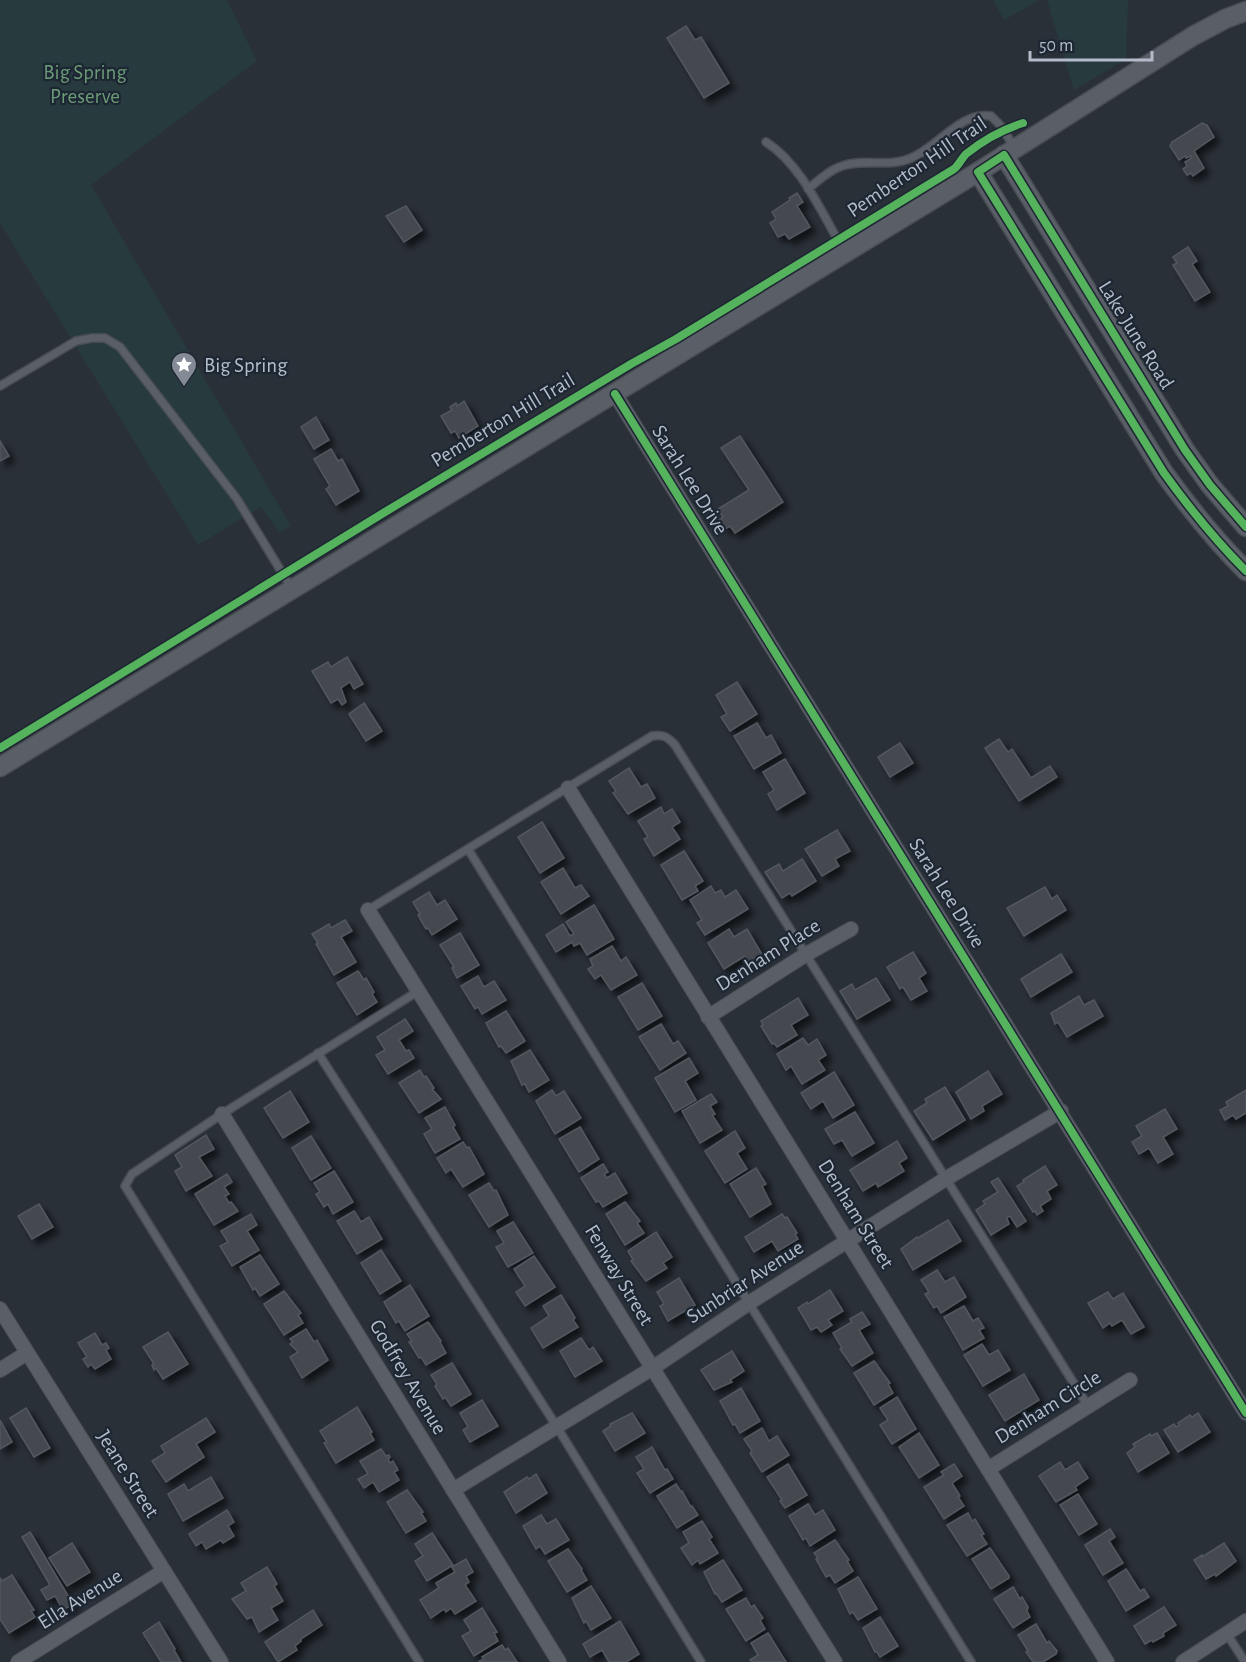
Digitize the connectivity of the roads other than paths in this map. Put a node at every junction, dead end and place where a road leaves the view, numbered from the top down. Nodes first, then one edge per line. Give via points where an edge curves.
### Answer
1 (1246, 11) edge
2 (766, 142) dead end
3 (1009, 152) junction
4 (978, 172) junction
5 (808, 189) junction
6 (845, 252) junction
7 (0, 386) edge
8 (615, 394) junction
9 (1246, 527) edge
10 (1246, 571) edge
11 (293, 590) junction
12 (0, 767) edge
13 (568, 788) junction
14 (468, 849) junction
15 (368, 910) joint
16 (851, 929) dead end
17 (805, 955) junction
18 (420, 990) junction
19 (708, 1017) junction
20 (318, 1053) junction
21 (1061, 1111) junction
22 (222, 1114) junction
23 (947, 1178) junction
24 (848, 1240) junction
25 (749, 1304) junction
26 (0, 1308) edge
27 (27, 1353) junction
28 (651, 1369) junction
29 (0, 1370) edge
30 (1130, 1380) dead end
31 (1088, 1406) junction
32 (1246, 1413) edge
33 (557, 1427) junction
34 (988, 1469) junction
35 (453, 1490) junction
36 (164, 1571) junction
37 (1246, 1621) edge
38 (1227, 1634) junction
39 (18, 1662) edge
40 (221, 1662) edge
41 (419, 1662) edge
42 (559, 1662) edge
43 (701, 1662) edge
44 (835, 1662) edge
45 (971, 1662) edge
46 (1107, 1662) edge
47 (1183, 1662) edge
48 (1245, 1662) edge

1 - 3 street via 1193,36
2 - 5 lane via 780,152
3 - 4 street
3 - 5 lane via 1001,126 992,116 974,116 910,159 843,165
3 - 9 street, Lake June Road via 1185,450
4 - 6 street
4 - 10 street via 1164,473 1217,543
5 - 6 lane
6 - 8 street
7 - 11 lane via 76,341 105,338 120,347 237,499
8 - 11 street
8 - 21 street, Sarah Lee Drive
11 - 12 street
13 - 14 lane
13 - 17 lane via 652,736 668,737
13 - 19 street, Denham Street
14 - 15 lane
14 - 25 lane
15 - 18 street, Fenway Street
16 - 17 street, Denham Place
17 - 19 street, Denham Place
17 - 23 lane
18 - 20 lane
18 - 28 street, Fenway Street
19 - 24 street, Denham Street
20 - 22 lane
20 - 33 lane
21 - 23 street, Sunbriar Avenue
21 - 32 street, Sarah Lee Drive
22 - 35 street, Godfrey Avenue
22 - 41 lane via 132,1174 125,1186
23 - 24 street, Sunbriar Avenue
23 - 31 lane
24 - 25 street, Sunbriar Avenue
24 - 34 street, Denham Street
25 - 28 street, Sunbriar Avenue
25 - 45 lane
26 - 27 street, Jeane Street
27 - 29 street
27 - 36 street, Jeane Street
28 - 33 street, Sunbriar Avenue
28 - 44 street, Fenway Street
30 - 31 street, Denham Circle
31 - 34 street, Denham Circle
33 - 35 street, Sunbriar Avenue
33 - 43 lane
34 - 46 street, Denham Street
35 - 42 street, Godfrey Avenue
36 - 39 street, Ella Avenue
36 - 40 street, Jeane Street
37 - 38 street
38 - 47 street
38 - 48 lane

